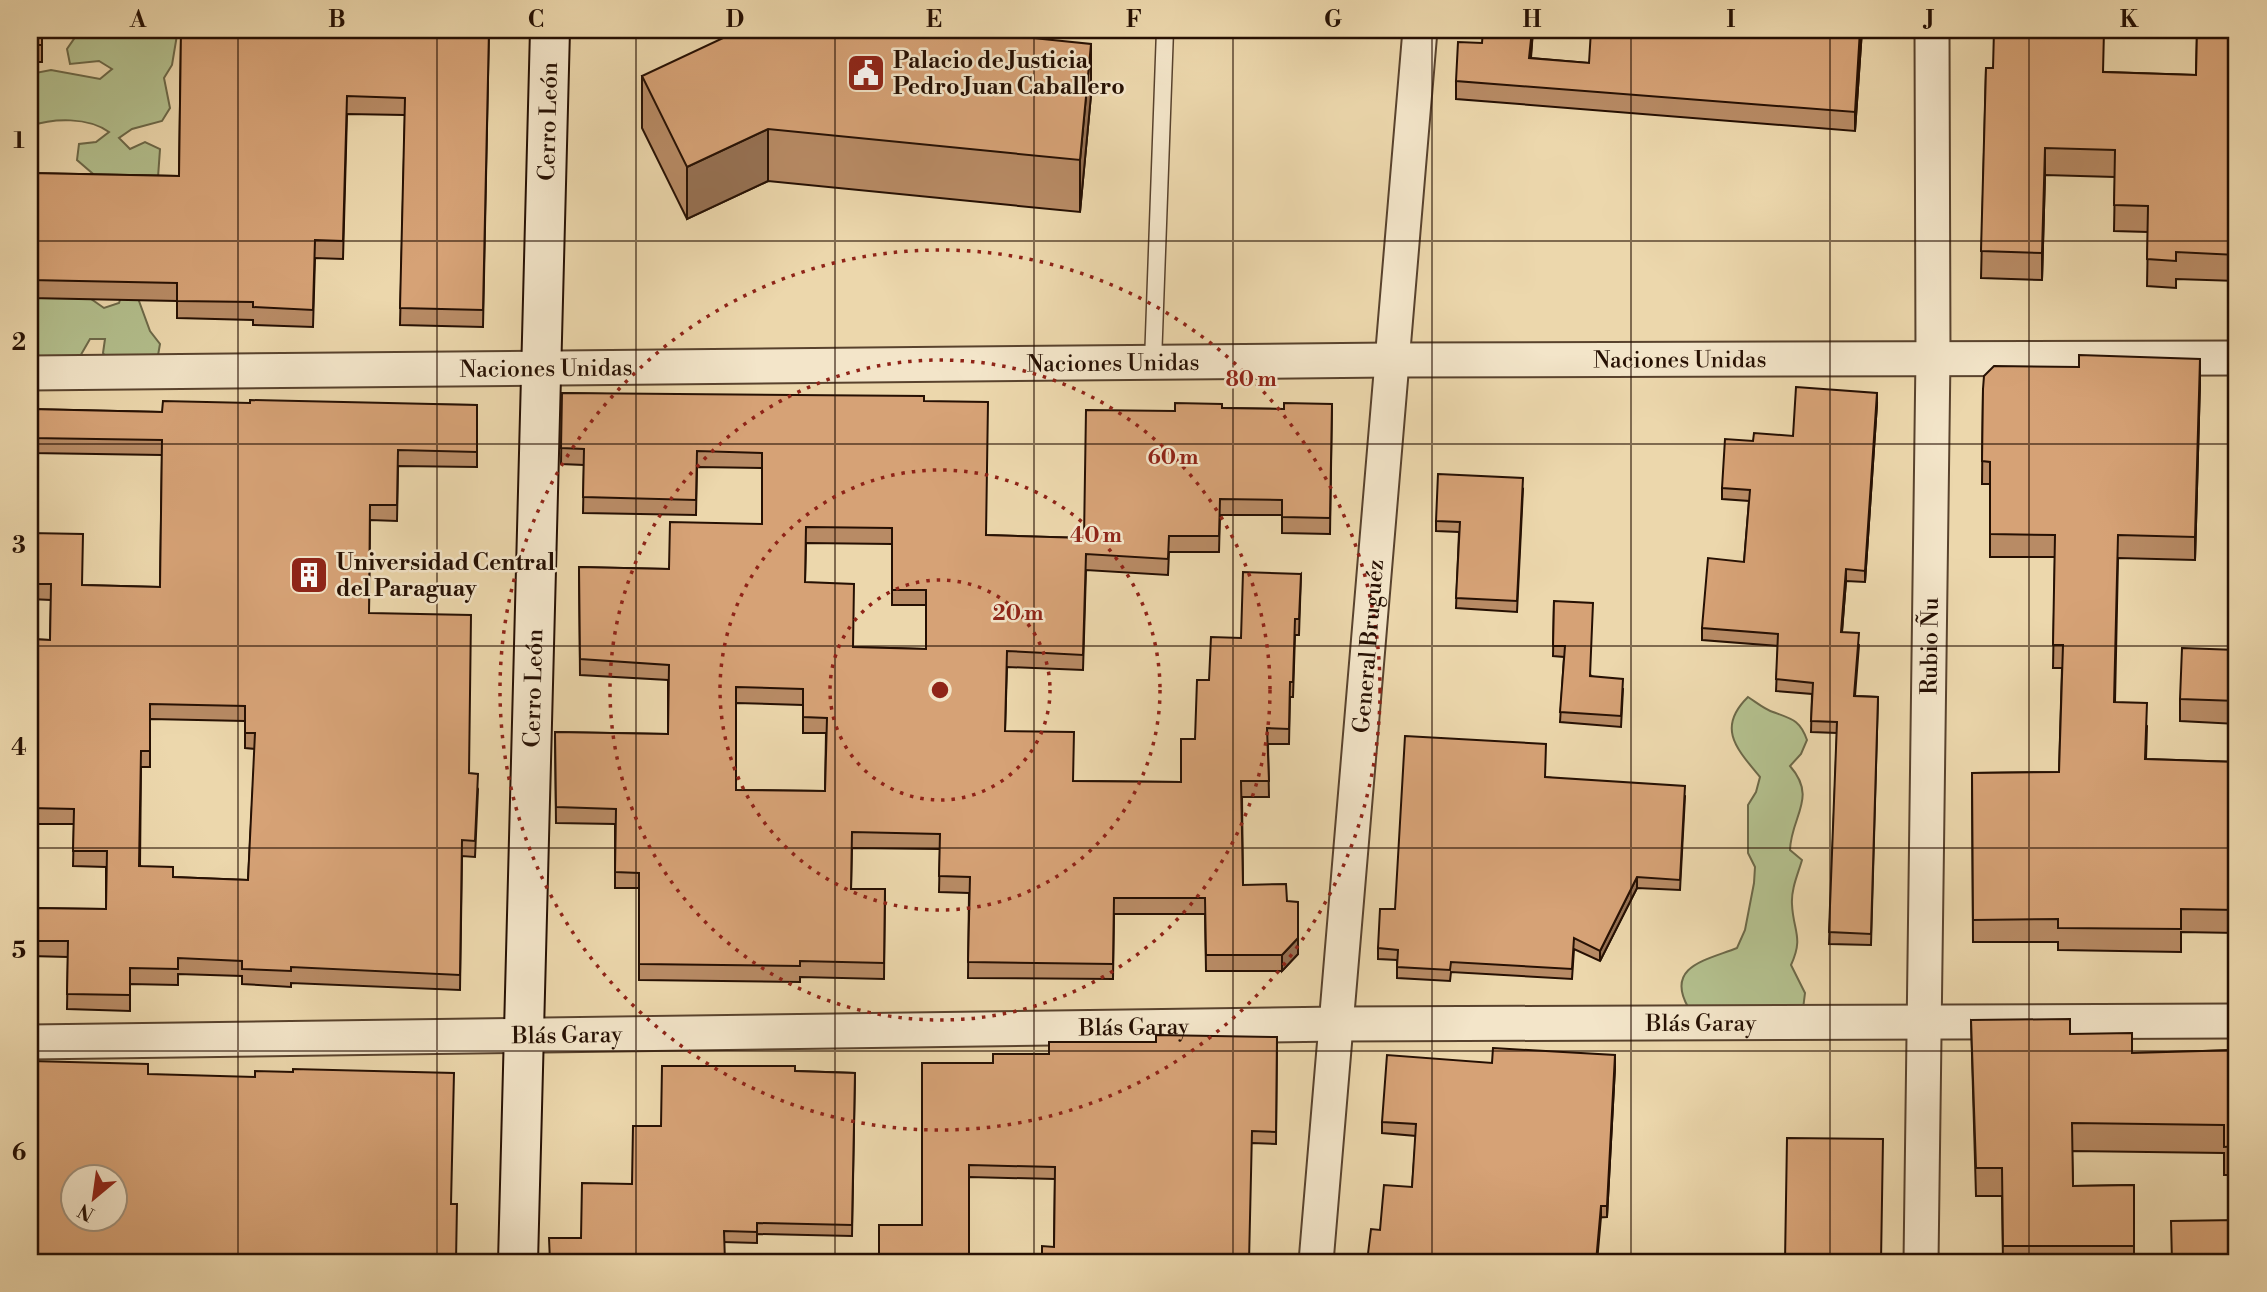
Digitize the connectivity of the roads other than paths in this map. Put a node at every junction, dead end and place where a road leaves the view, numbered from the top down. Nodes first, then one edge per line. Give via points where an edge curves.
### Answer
1 (550, 30) edge
2 (1165, 30) edge
3 (1420, 30) edge
4 (1932, 30) edge
5 (1933, 358) junction
6 (2237, 358) edge
7 (1390, 360) junction
8 (1153, 362) junction
9 (539, 367) junction
10 (30, 373) edge
11 (2237, 1021) edge
12 (1923, 1023) junction
13 (1338, 1024) junction
14 (524, 1038) junction
15 (30, 1042) edge
16 (518, 1262) edge
17 (1316, 1262) edge
18 (1921, 1262) edge

1 - 9 street, Cerro León
2 - 8 lane
3 - 7 street, General Bruguéz
4 - 5 street, Rubio Ñu
5 - 6 street, Naciones Unidas
5 - 7 street, Naciones Unidas
5 - 12 street, Rubio Ñu
7 - 8 street, Naciones Unidas
7 - 13 street, General Bruguéz
8 - 9 street, Naciones Unidas
9 - 10 street, Naciones Unidas
9 - 14 street, Cerro León
11 - 12 street, Blás Garay
12 - 13 street, Blás Garay
12 - 18 street, Rubio Ñu
13 - 14 street, Blás Garay
13 - 17 street, General Bruguéz
14 - 15 street, Blás Garay
14 - 16 street, Cerro León

